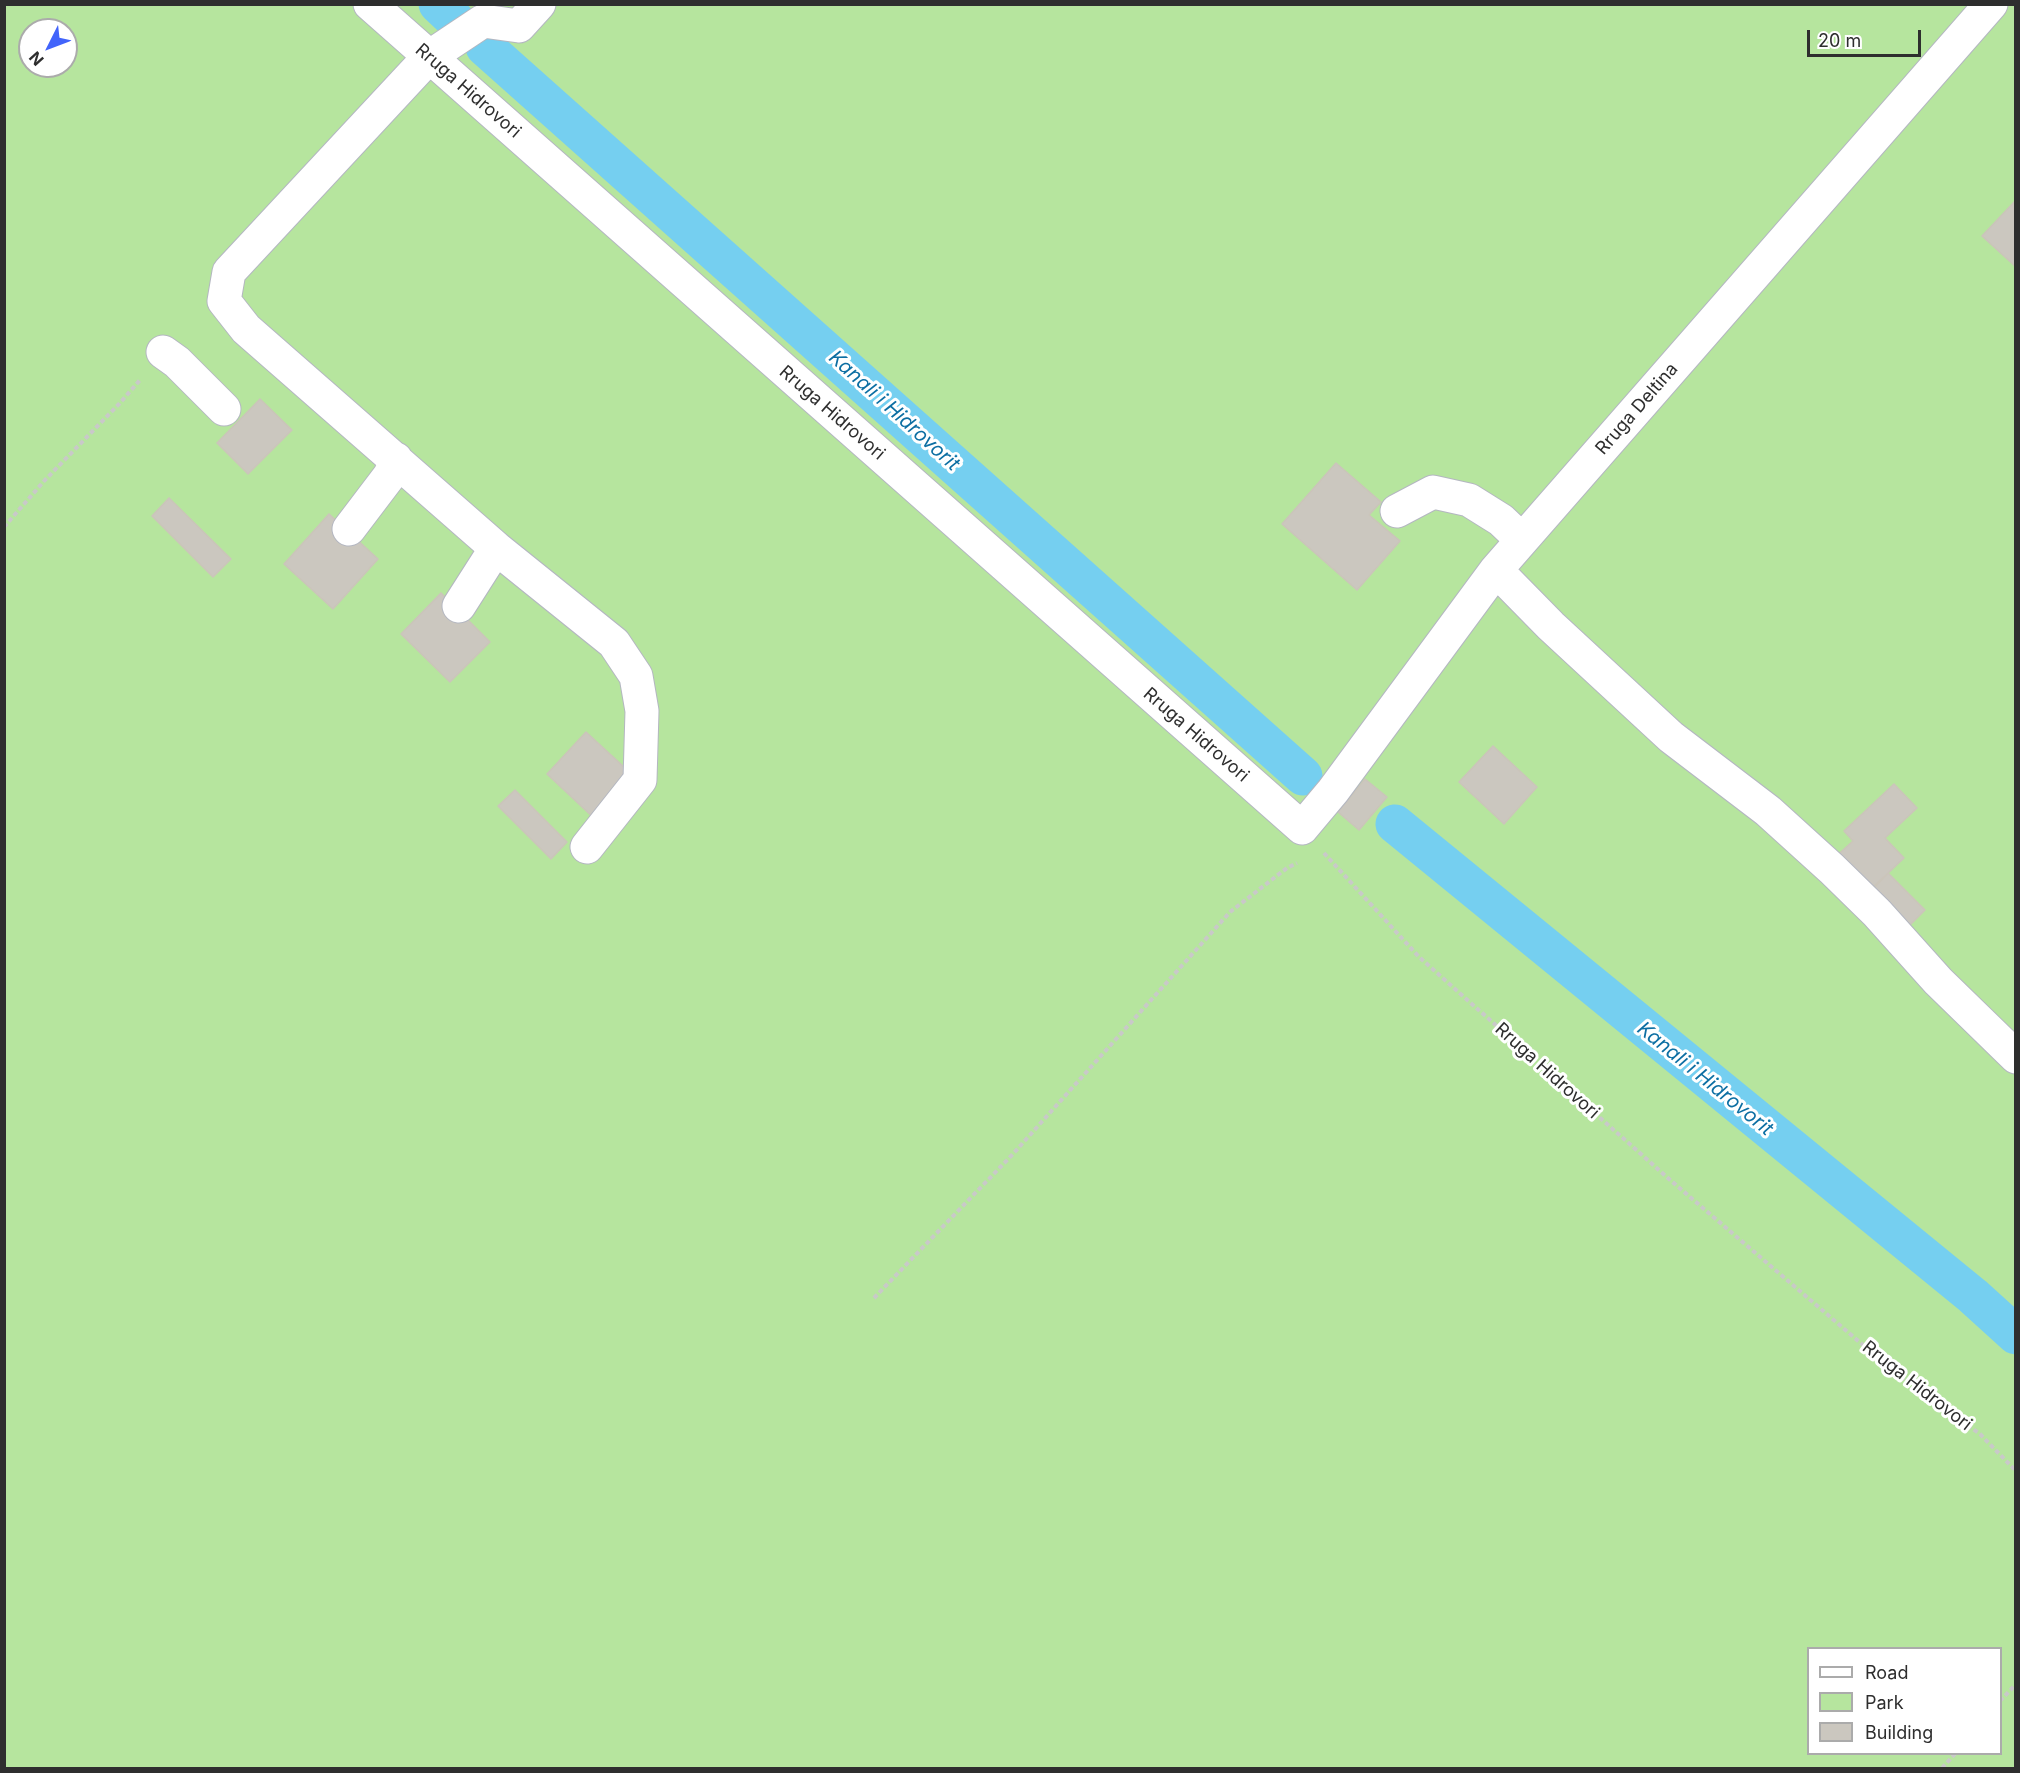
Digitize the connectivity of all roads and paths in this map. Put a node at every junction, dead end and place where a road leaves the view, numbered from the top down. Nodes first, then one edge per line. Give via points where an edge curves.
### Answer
1 (370, 4) edge
2 (539, 4) edge
3 (1991, 4) edge
4 (429, 57) junction
5 (162, 352) joint
6 (224, 409) dead end
7 (396, 459) junction
8 (1397, 511) dead end
9 (4, 527) edge
10 (349, 529) dead end
11 (1522, 540) junction
12 (496, 548) junction
13 (1496, 570) junction
14 (459, 606) dead end
15 (1312, 840) junction
16 (587, 847) dead end
17 (2016, 1057) edge
18 (874, 1298) dead end
19 (2016, 1471) edge
20 (2016, 1684) edge
21 (2002, 1700) edge
22 (1954, 1755) edge
23 (1942, 1768) edge

1 - 4 street, Rruga Hidrovori
2 - 4 street via 519,26 483,21
3 - 11 street, Rruga Deltina
4 - 7 street via 229,272 225,302 246,329
4 - 15 street, Rruga Hidrovori
5 - 6 street
5 - 9 path
7 - 10 street via 390,476
7 - 12 street
8 - 11 street via 1433,492 1469,500 1501,520
11 - 13 street, Rruga Deltina
12 - 14 street
12 - 16 street via 614,643 636,676 642,711 640,780
13 - 15 street, Rruga Deltina via 1333,791
13 - 17 street via 1671,737 1768,811 1832,868
15 - 18 path via 1287,868 1230,912 1012,1155
15 - 19 path, Rruga Hidrovori via 1428,965 1669,1179 1898,1375 1980,1434
20 - 21 path
22 - 23 path

